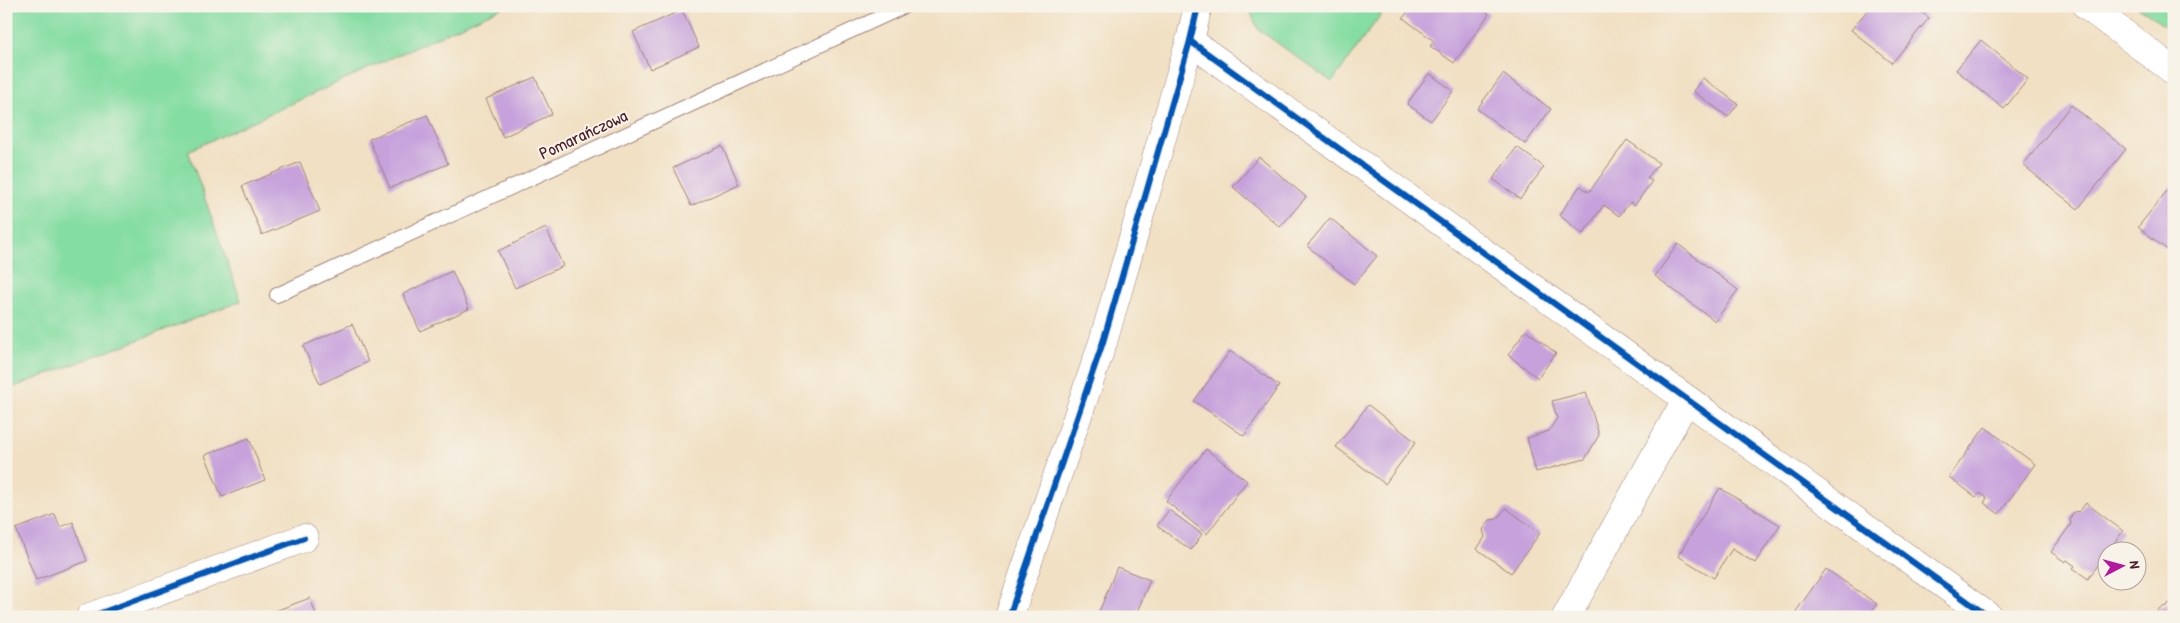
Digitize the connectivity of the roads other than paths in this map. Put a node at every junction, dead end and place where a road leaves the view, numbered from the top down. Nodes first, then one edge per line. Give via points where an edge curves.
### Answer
1 (906, 6) edge
2 (1198, 6) edge
3 (2086, 6) edge
4 (1190, 42) junction
5 (2174, 71) edge
6 (277, 295) dead end
7 (1686, 400) junction
8 (304, 538) dead end
9 (90, 617) edge
10 (1008, 617) edge
11 (1566, 617) edge
12 (1989, 617) edge

1 - 6 lane, Pomarańczowa
2 - 4 street
3 - 5 street
4 - 7 street
4 - 10 street via 1103,342
7 - 11 street
7 - 12 street
8 - 9 street

